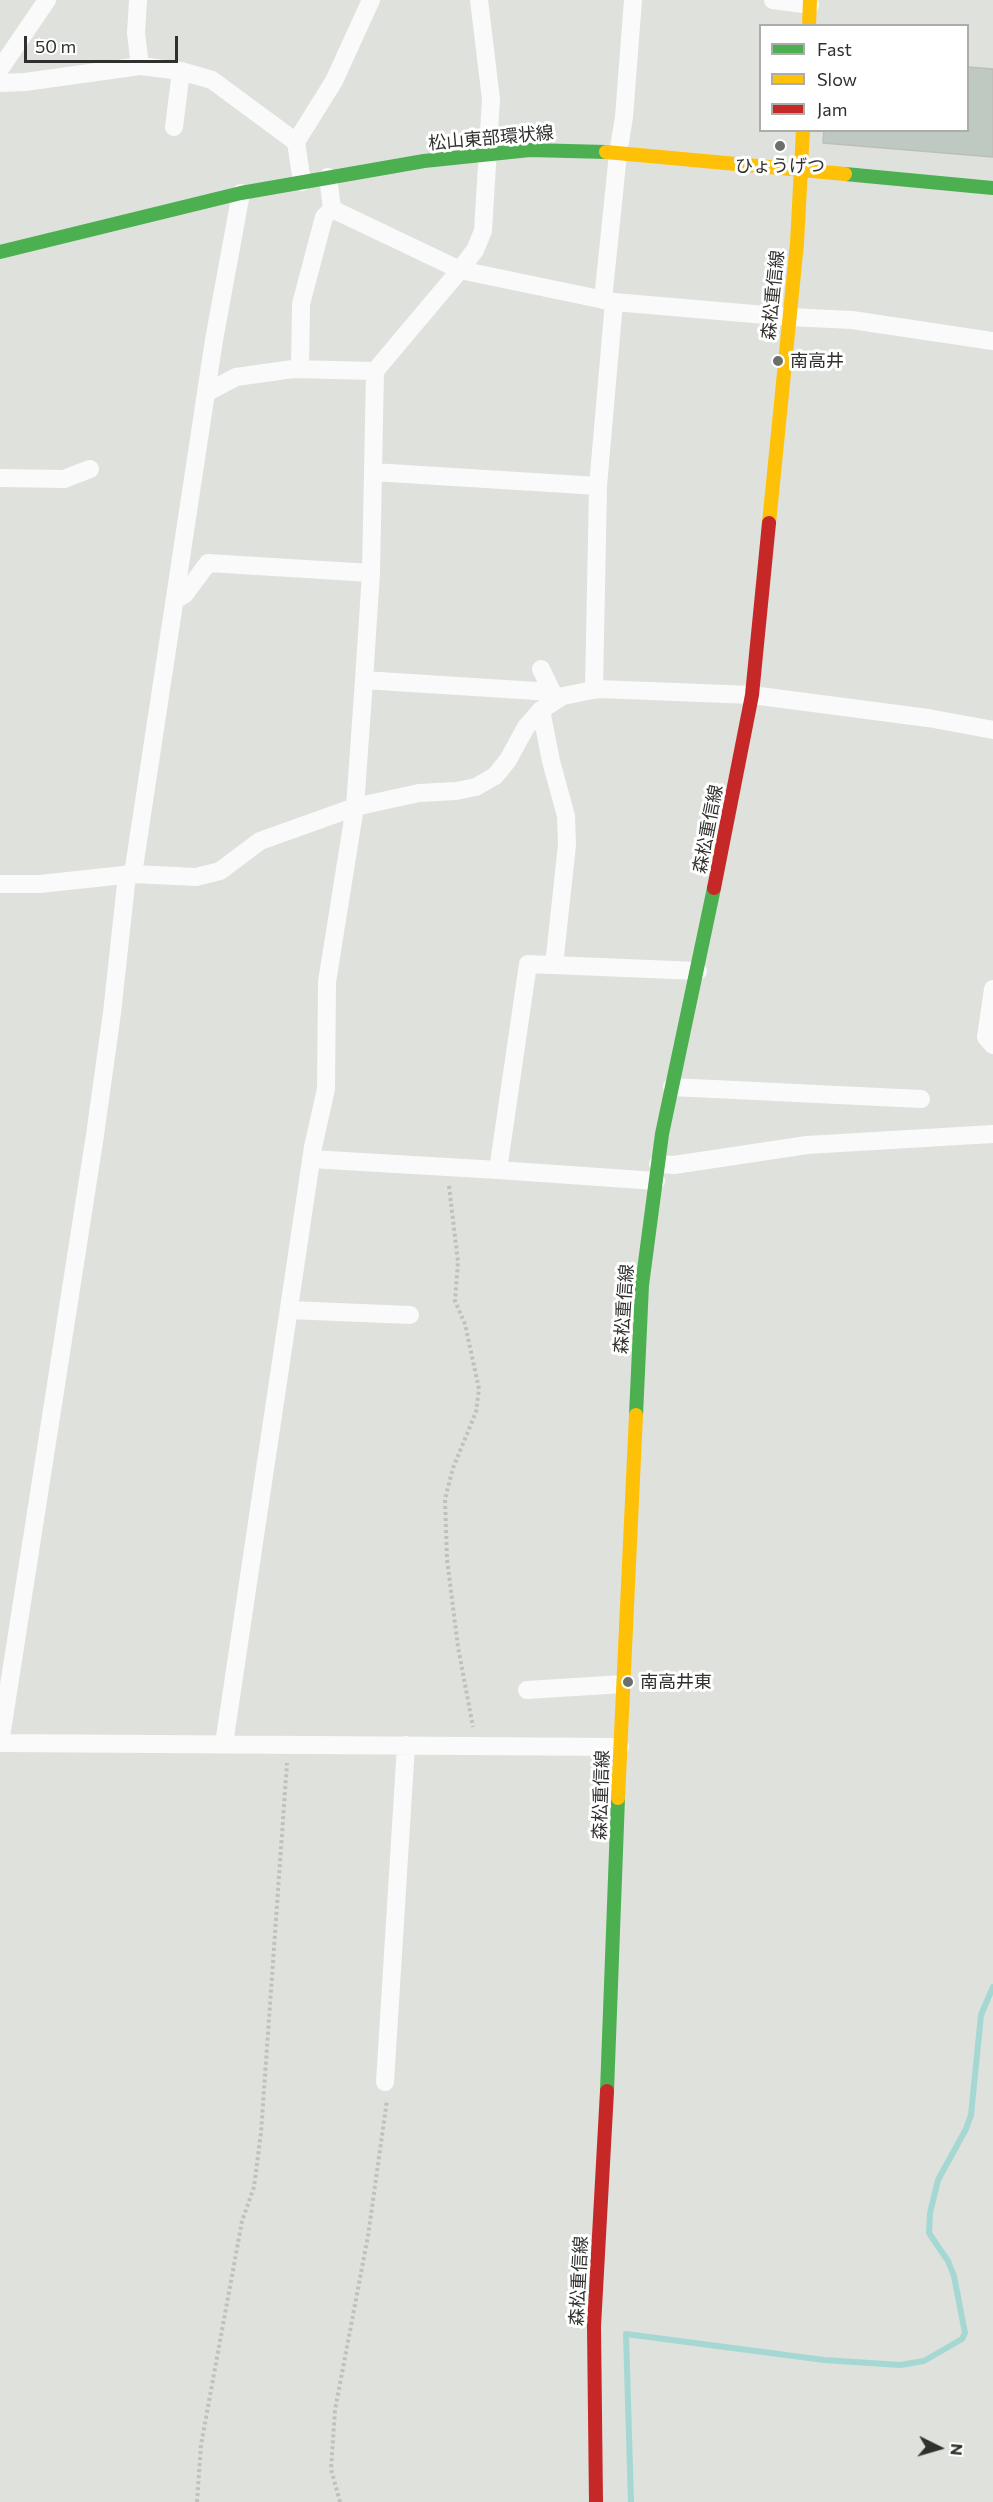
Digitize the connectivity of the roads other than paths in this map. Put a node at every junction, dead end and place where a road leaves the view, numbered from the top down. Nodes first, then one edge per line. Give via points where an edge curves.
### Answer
1 (47, 0) edge
2 (138, 0) edge
3 (371, 0) edge
4 (479, 0) edge
5 (633, 0) edge
6 (774, 0) edge
7 (810, 2) edge
8 (809, 24) edge
9 (140, 66) junction
10 (0, 69) edge
11 (182, 72) junction
12 (0, 83) edge
13 (174, 127) dead end
14 (803, 132) edge
15 (296, 142) junction
16 (488, 153) junction
17 (618, 154) junction
18 (801, 171) junction
19 (328, 177) junction
20 (302, 182) junction
21 (993, 188) edge
22 (241, 193) junction
23 (332, 209) junction
24 (0, 252) edge
25 (460, 270) junction
26 (609, 301) junction
27 (789, 317) junction
28 (993, 340) edge
29 (300, 369) junction
30 (375, 371) junction
31 (206, 393) junction
32 (90, 469) dead end
33 (373, 472) junction
34 (0, 478) edge
35 (598, 486) junction
36 (371, 573) junction
37 (175, 600) junction
38 (541, 669) dead end
39 (364, 680) junction
40 (594, 690) junction
41 (752, 695) junction
42 (550, 701) junction
43 (993, 730) edge
44 (355, 807) junction
45 (130, 875) junction
46 (0, 884) edge
47 (554, 965) junction
48 (698, 971) junction
49 (993, 989) edge
50 (990, 1022) edge
51 (993, 1045) edge
52 (672, 1088) junction
53 (921, 1099) dead end
54 (993, 1134) edge
55 (311, 1159) junction
56 (498, 1170) junction
57 (657, 1172) junction
58 (289, 1310) junction
59 (410, 1315) dead end
60 (623, 1684) junction
61 (527, 1690) dead end
62 (0, 1743) edge
63 (224, 1744) junction
64 (406, 1745) junction
65 (620, 1747) junction
66 (385, 2082) road end
67 (596, 2502) edge

1 - 10 street
2 - 9 street
3 - 15 street via 334,81
4 - 16 street via 491,99
5 - 17 street
6 - 7 street
7 - 8 main road
9 - 11 street
9 - 12 street
11 - 13 street
11 - 15 street via 212,80
14 - 18 main road, 森松重信線
15 - 20 street
16 - 17 main road, 松山東部環状線 via 530,150
16 - 19 main road, 松山東部環状線
16 - 25 street via 483,231
17 - 18 main road, 松山東部環状線
17 - 26 street
18 - 21 main road, 松山東部環状線
18 - 27 main road, 森松重信線
19 - 20 main road, 松山東部環状線
19 - 23 street
20 - 22 main road, 松山東部環状線
22 - 24 main road, 松山東部環状線
22 - 31 street
23 - 25 street
23 - 29 street via 324,217 301,304
25 - 26 street
25 - 30 street
26 - 27 street
26 - 35 street
27 - 28 street via 852,320
27 - 41 main road, 森松重信線
29 - 30 street
29 - 31 street via 236,377
30 - 33 street
31 - 37 street
32 - 34 street via 64,479
33 - 35 street
33 - 36 street
35 - 40 street
36 - 37 street via 208,563 185,594
36 - 39 street
37 - 45 street
38 - 42 street
39 - 42 street
39 - 44 street
40 - 41 street
40 - 42 street
41 - 43 street via 928,717
41 - 48 main road, 森松重信線
42 - 44 street via 526,727 495,776 476,787 419,793
42 - 47 street via 551,761 566,816 567,845
44 - 45 street via 260,841 220,871 196,877
44 - 55 street via 327,982 326,1089
45 - 46 street
45 - 62 street via 95,1135
47 - 48 street
47 - 56 street via 528,964
48 - 52 main road, 森松重信線
49 - 50 street
50 - 51 street via 986,1037
52 - 53 street
52 - 57 main road, 森松重信線
54 - 57 street via 819,1144 674,1165
55 - 56 street
55 - 58 street
56 - 57 street
57 - 60 main road, 森松重信線 via 642,1285
58 - 59 street
58 - 63 street
60 - 61 street
60 - 65 main road, 森松重信線
62 - 63 street
63 - 64 street
64 - 65 street
64 - 66 street
65 - 67 main road, 森松重信線 via 594,2326

